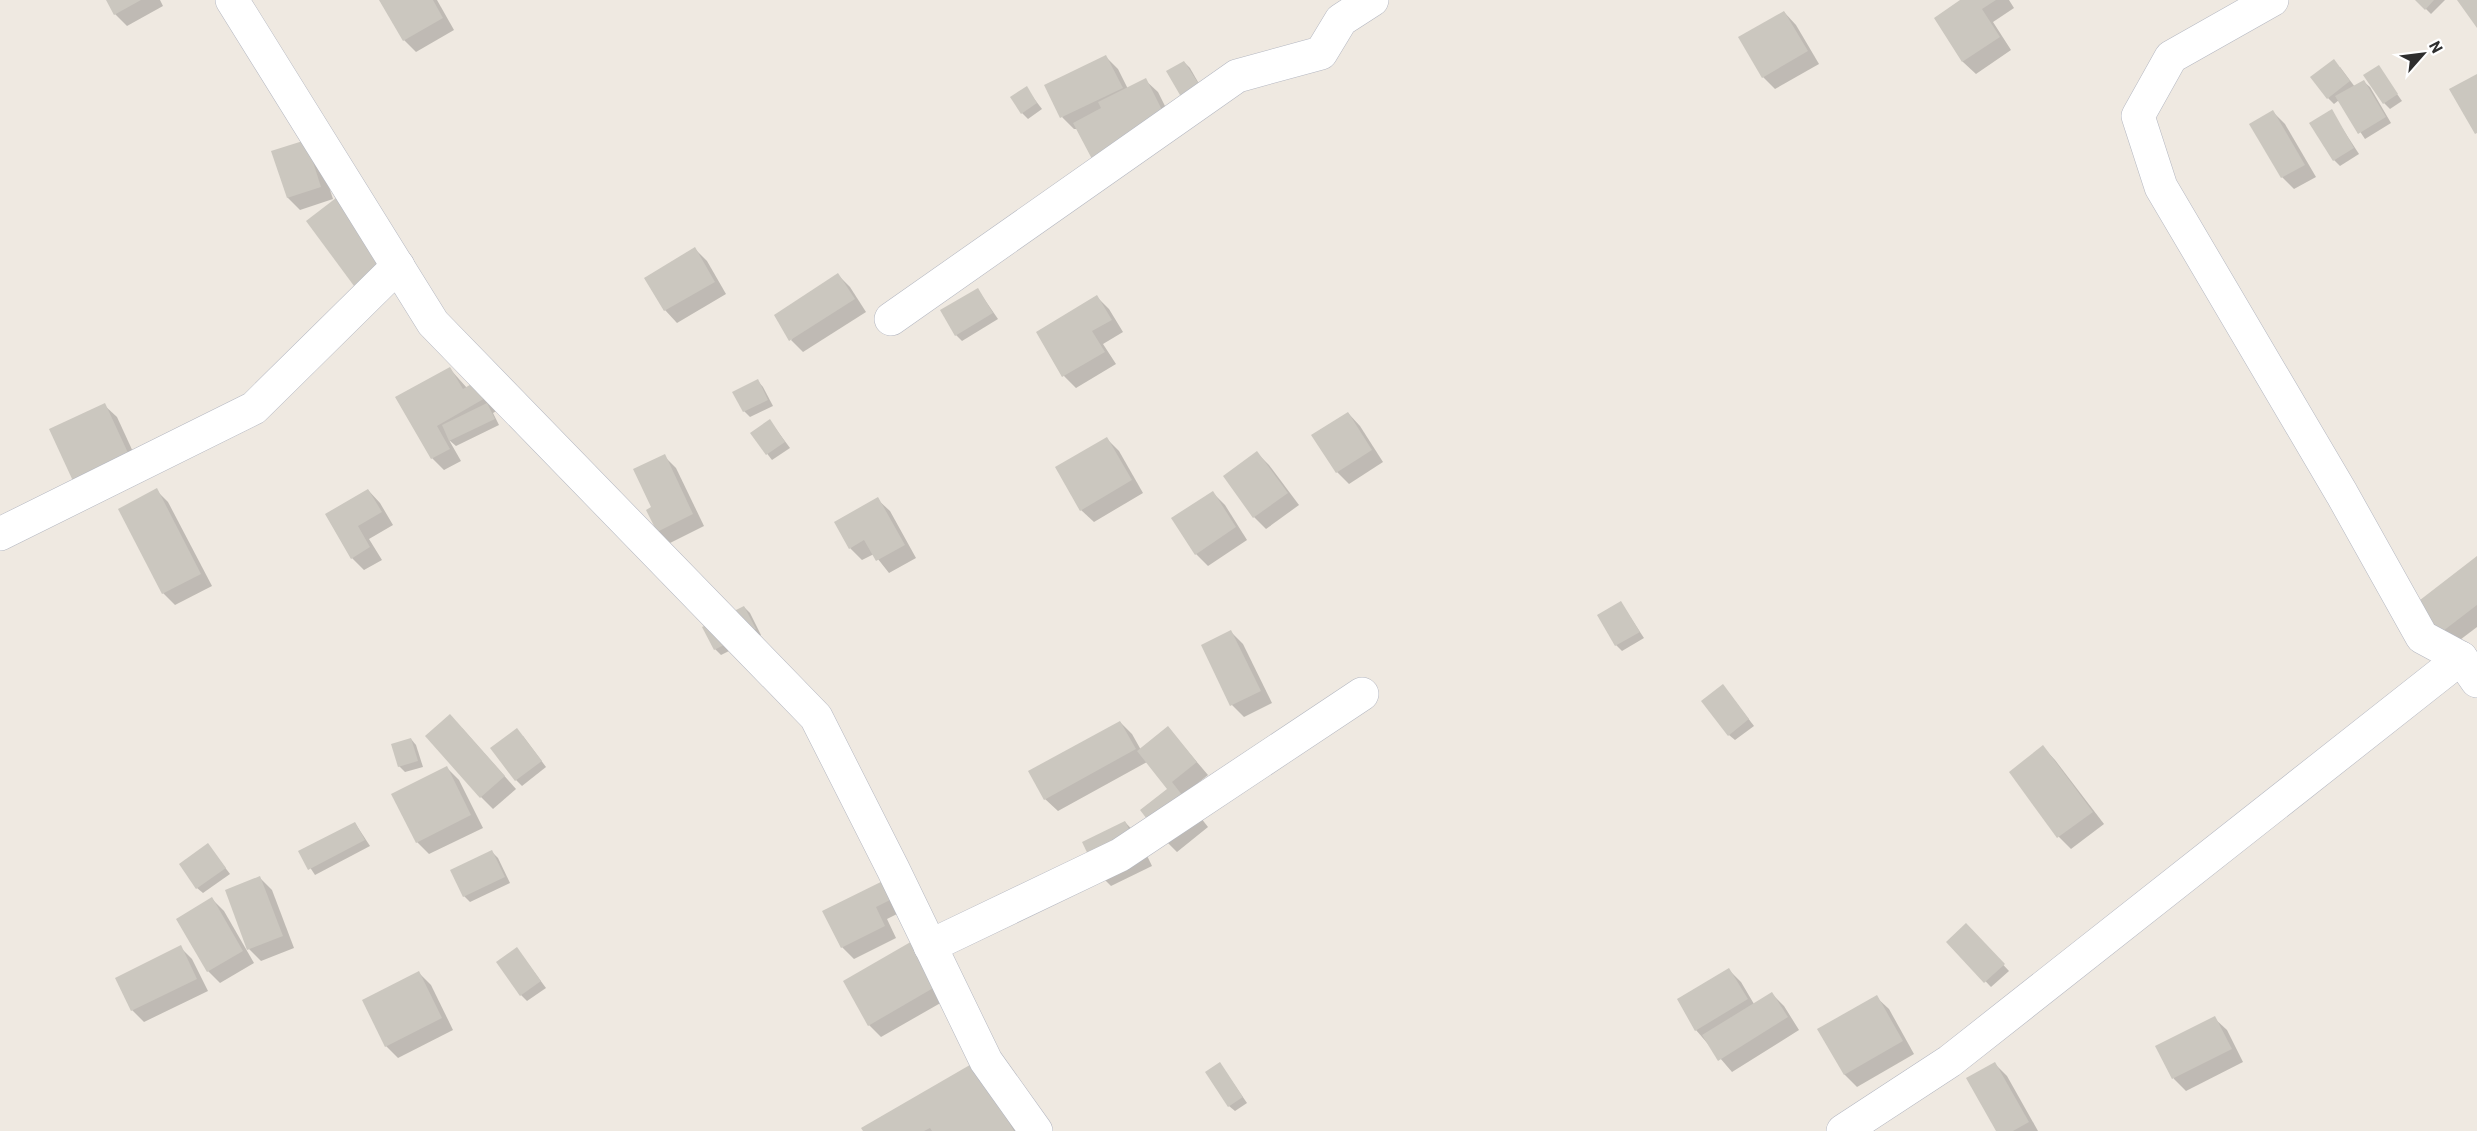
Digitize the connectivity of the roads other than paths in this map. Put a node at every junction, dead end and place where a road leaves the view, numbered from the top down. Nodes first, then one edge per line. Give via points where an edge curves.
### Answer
1 (232, 0) edge
2 (1372, 0) edge
3 (2272, 0) edge
4 (398, 266) junction
5 (891, 319) dead end
6 (0, 534) edge
7 (2469, 669) edge
8 (1362, 694) dead end
9 (930, 946) junction
10 (1036, 1131) edge
11 (1843, 1131) edge

1 - 4 street
2 - 5 street via 1341,20 1321,53 1237,76
3 - 7 street via 2171,57 2138,116 2161,187 2422,637
4 - 6 street via 254,408
4 - 9 street via 433,323 816,717
7 - 11 street via 1950,1061
8 - 9 street via 1120,855
9 - 10 street via 986,1061

